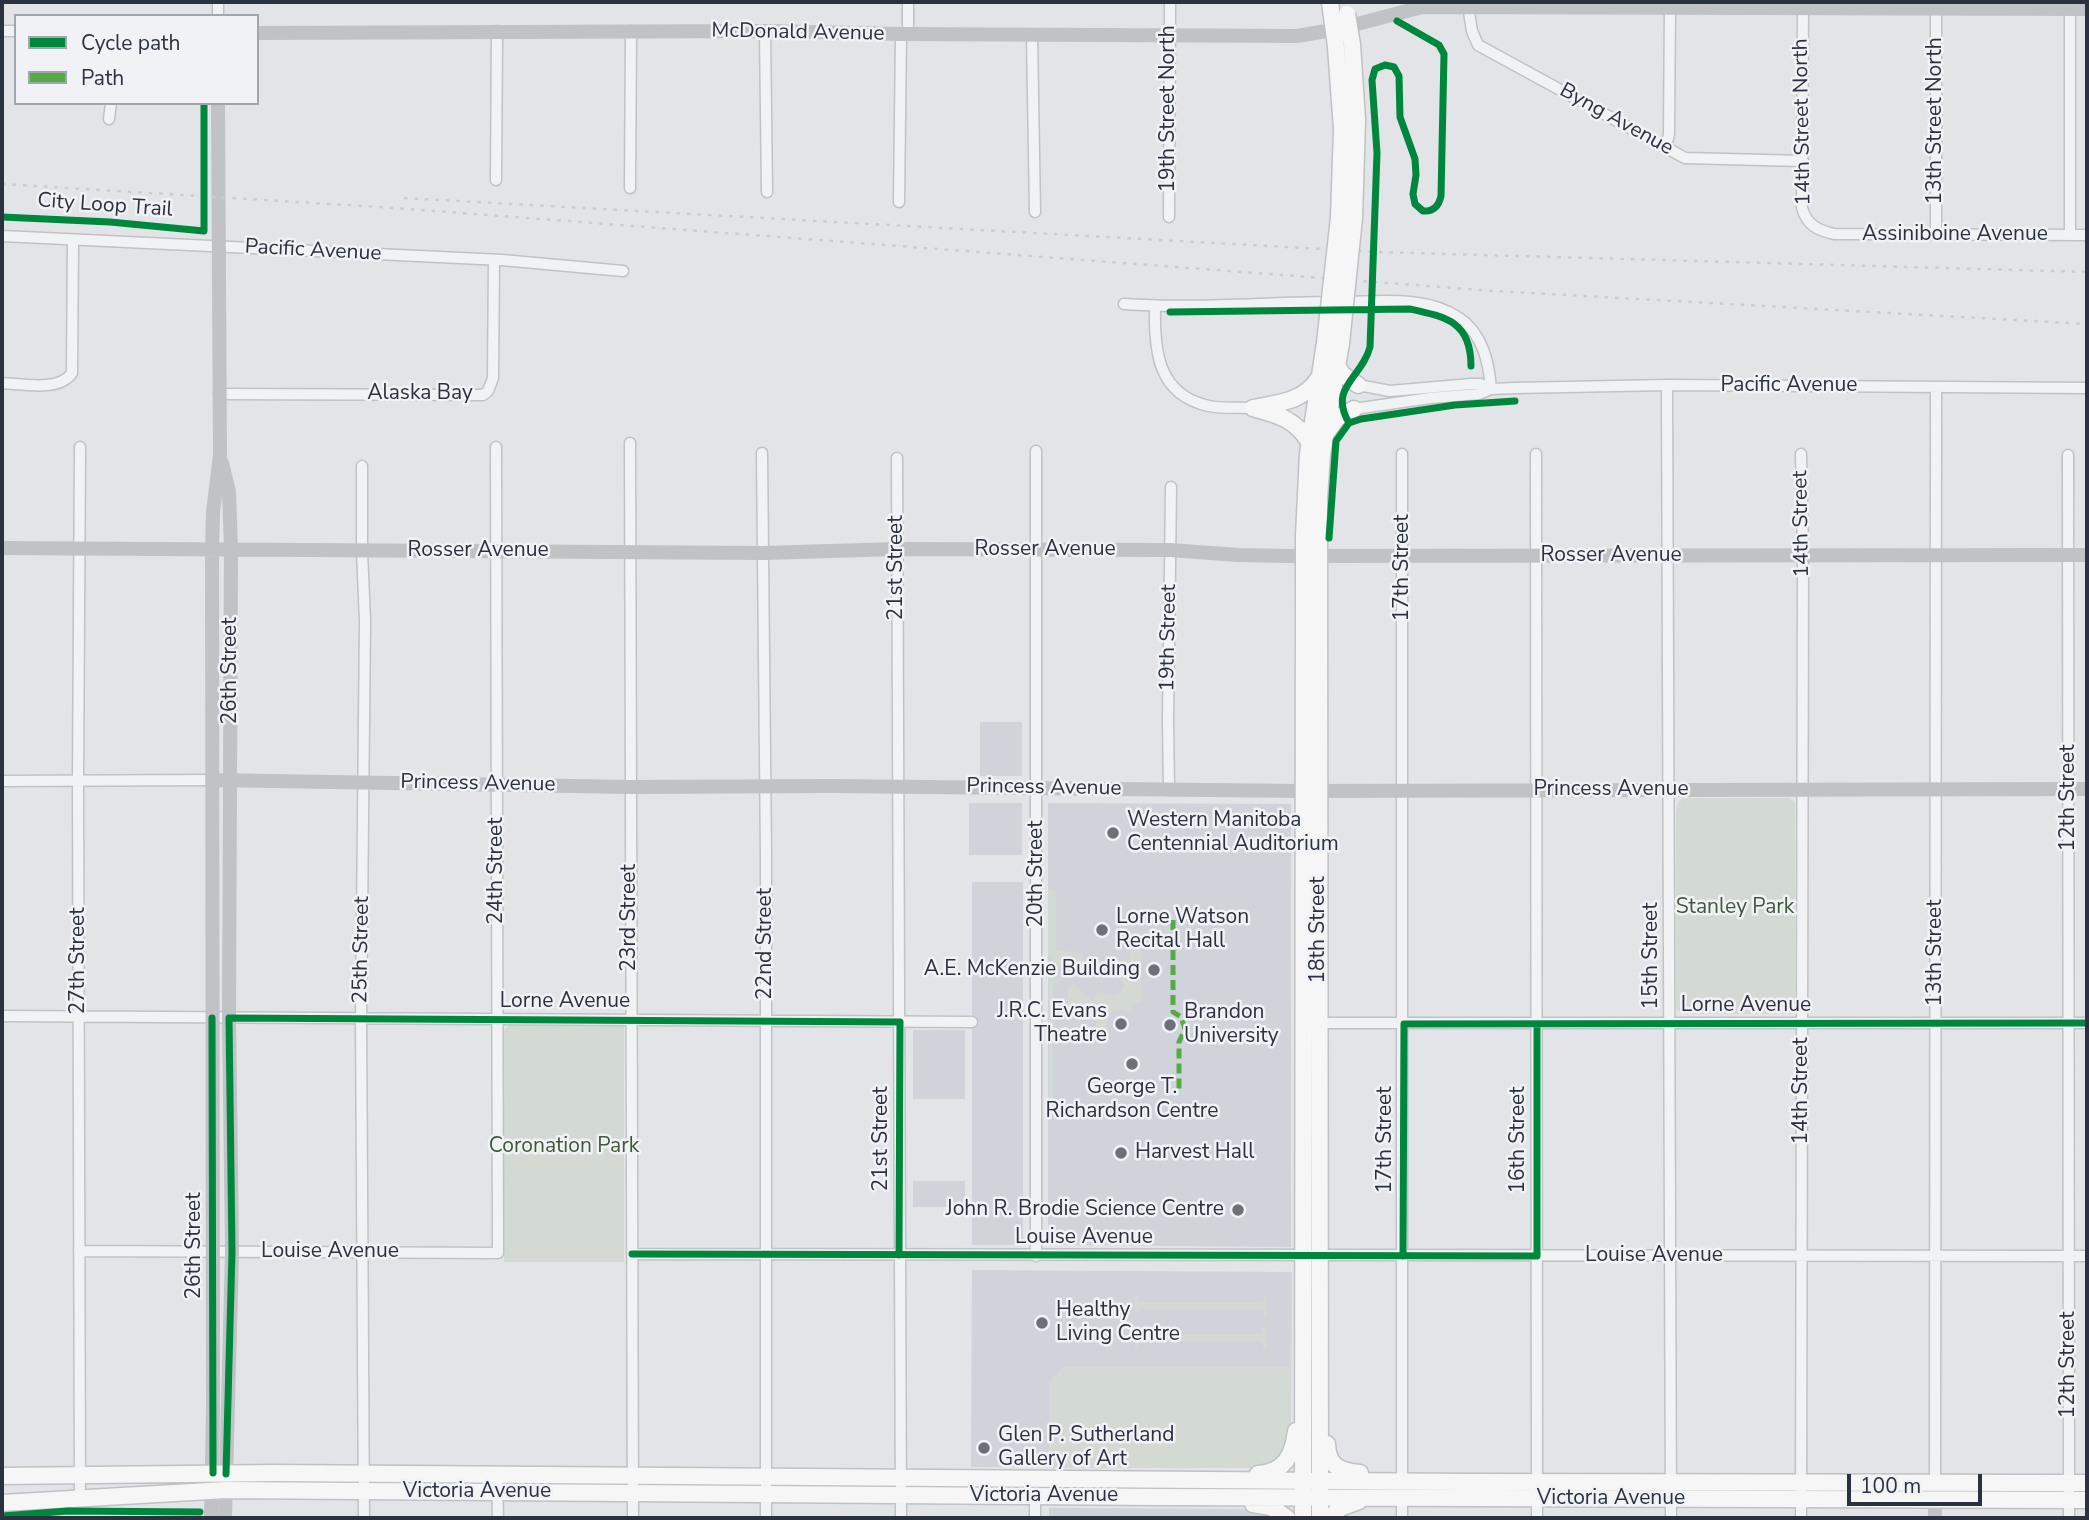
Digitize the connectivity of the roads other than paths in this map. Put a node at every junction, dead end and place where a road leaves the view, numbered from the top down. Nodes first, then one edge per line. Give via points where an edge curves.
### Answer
1 (908, 2) edge
2 (1170, 2) edge
3 (1546, 4) edge
4 (1670, 5) edge
5 (1802, 5) edge
6 (2070, 5) edge
7 (1406, 6) edge
8 (1468, 6) junction
9 (1936, 8) junction
10 (2087, 9) edge
11 (1339, 13) edge
12 (631, 31) junction
13 (765, 31) junction
14 (497, 32) junction
15 (259, 33) edge
16 (904, 34) junction
17 (1032, 35) junction
18 (1170, 35) junction
19 (111, 105) edge
20 (218, 105) edge
21 (109, 119) dead end
22 (1666, 147) junction
23 (1802, 161) junction
24 (496, 180) dead end
25 (630, 188) dead end
26 (767, 192) dead end
27 (899, 202) dead end
28 (1035, 212) dead end
29 (1169, 217) dead end
30 (1823, 232) joint
31 (1936, 234) junction
32 (2070, 235) junction
33 (2087, 235) edge
34 (2, 236) edge
35 (73, 240) junction
36 (218, 246) junction
37 (494, 260) junction
38 (623, 271) dead end
39 (1124, 304) dead end
40 (1155, 306) junction
41 (1333, 343) junction
42 (1337, 365) junction
43 (1319, 377) junction
44 (2, 383) edge
45 (1358, 385) joint
46 (1667, 385) junction
47 (1936, 387) junction
48 (2087, 388) edge
49 (1491, 389) junction
50 (219, 394) junction
51 (1253, 408) junction
52 (1354, 409) joint
53 (1325, 434) junction
54 (1309, 442) junction
55 (630, 443) dead end
56 (80, 447) dead end
57 (496, 447) dead end
58 (1036, 451) dead end
59 (762, 453) dead end
60 (1402, 454) dead end
61 (1536, 454) dead end
62 (1801, 454) dead end
63 (220, 455) junction
64 (2068, 455) dead end
65 (897, 458) dead end
66 (362, 467) dead end
67 (1171, 487) dead end
68 (2, 548) edge
69 (79, 548) junction
70 (231, 548) junction
71 (212, 549) junction
72 (897, 549) junction
73 (1036, 550) junction
74 (1170, 550) junction
75 (362, 551) junction
76 (497, 551) junction
77 (630, 552) junction
78 (764, 553) junction
79 (1404, 555) junction
80 (1669, 555) junction
81 (1936, 555) junction
82 (2069, 555) junction
83 (2087, 555) edge
84 (1311, 556) junction
85 (1536, 556) junction
86 (1803, 556) junction
87 (212, 780) junction
88 (231, 780) junction
89 (2, 781) edge
90 (78, 781) junction
91 (364, 782) junction
92 (497, 786) junction
93 (631, 787) junction
94 (765, 787) junction
95 (898, 787) junction
96 (1037, 788) junction
97 (1802, 789) junction
98 (1936, 789) junction
99 (2069, 789) junction
100 (2087, 789) edge
101 (1169, 790) junction
102 (1404, 790) junction
103 (1536, 790) junction
104 (1670, 790) junction
105 (1311, 791) junction
106 (2, 1016) edge
107 (79, 1016) junction
108 (361, 1017) junction
109 (212, 1018) junction
110 (229, 1018) junction
111 (497, 1019) junction
112 (631, 1019) junction
113 (766, 1022) junction
114 (900, 1022) junction
115 (972, 1022) dead end
116 (1311, 1023) junction
117 (2087, 1023) edge
118 (1404, 1024) junction
119 (1537, 1024) junction
120 (1669, 1024) junction
121 (1802, 1024) junction
122 (1937, 1024) junction
123 (2069, 1024) junction
124 (79, 1251) junction
125 (213, 1252) junction
126 (232, 1252) junction
127 (363, 1253) junction
128 (498, 1253) joint
129 (632, 1254) junction
130 (764, 1255) junction
131 (899, 1255) junction
132 (1035, 1256) junction
133 (1311, 1256) junction
134 (1403, 1256) junction
135 (1537, 1256) junction
136 (1671, 1256) junction
137 (1802, 1256) junction
138 (1937, 1256) junction
139 (2069, 1256) junction
140 (2087, 1256) edge
141 (1303, 1327) junction
142 (1319, 1369) junction
143 (363, 1474) junction
144 (497, 1474) junction
145 (2, 1476) edge
146 (80, 1476) junction
147 (633, 1476) junction
148 (901, 1478) junction
149 (1036, 1479) junction
150 (1402, 1479) junction
151 (1161, 1480) junction
152 (1303, 1480) junction
153 (1320, 1480) junction
154 (1537, 1481) junction
155 (219, 1482) junction
156 (2068, 1483) junction
157 (2087, 1483) edge
158 (766, 1486) junction
159 (1671, 1490) junction
160 (1801, 1490) junction
161 (363, 1491) junction
162 (1935, 1491) junction
163 (498, 1492) junction
164 (633, 1493) junction
165 (901, 1495) junction
166 (1035, 1496) junction
167 (1160, 1497) junction
168 (1303, 1497) junction
169 (1320, 1497) junction
170 (1382, 1498) junction
171 (1402, 1498) junction
172 (80, 1499) junction
173 (1537, 1499) junction
174 (2069, 1500) junction
175 (2087, 1500) edge
176 (2, 1503) edge
177 (211, 1518) edge
178 (225, 1518) edge
179 (364, 1518) edge
180 (498, 1518) edge
181 (634, 1518) edge
182 (766, 1518) edge
183 (901, 1518) edge
184 (1035, 1518) edge
185 (1287, 1518) edge
186 (1303, 1518) edge
187 (1320, 1518) edge
188 (1330, 1518) edge
189 (1402, 1518) edge
190 (1537, 1518) edge
191 (1671, 1518) edge
192 (1801, 1518) edge
193 (1935, 1518) edge
194 (2069, 1518) edge

1 - 16 street
2 - 18 street, 19th Street North
3 - 4 street, McDonald Avenue
3 - 8 street, McDonald Avenue
4 - 5 street, McDonald Avenue
4 - 22 street
5 - 9 street, McDonald Avenue
5 - 23 street, 14th Street North
6 - 9 street, McDonald Avenue
6 - 10 street, McDonald Avenue
6 - 32 street
7 - 8 street, McDonald Avenue
7 - 11 street, McDonald Avenue
8 - 22 street, Byng Avenue via 1478,45
9 - 31 street, 13th Street North
11 - 18 street, McDonald Avenue via 1297,36
11 - 41 main road, 18th Street, bridge via 1344,45 1346,218
12 - 13 street, McDonald Avenue
12 - 14 street, McDonald Avenue
12 - 25 street
13 - 16 street, McDonald Avenue
13 - 26 street
14 - 15 street, McDonald Avenue
14 - 24 street
16 - 17 street, McDonald Avenue
16 - 27 street
17 - 18 street, McDonald Avenue
17 - 28 street
18 - 29 street, 19th Street North
19 - 21 street
20 - 36 street, 26th Street
22 - 23 street, Byng Avenue via 1685,158
23 - 30 street, 14th Street North via 1802,208 1806,220
30 - 31 street, Assiniboine Avenue
31 - 32 street, Assiniboine Avenue
32 - 33 street, Assiniboine Avenue
34 - 35 street, Pacific Avenue
35 - 36 street, Pacific Avenue
35 - 44 street via 72,373 55,384
36 - 37 street, Pacific Avenue
36 - 50 street, 26th Street
37 - 38 street, Pacific Avenue
37 - 50 street, Alaska Bay via 493,378 482,395
39 - 40 street
40 - 49 street via 1399,302 1436,307 1462,319 1477,338 1488,361
40 - 51 street via 1156,354 1175,387 1210,406
41 - 42 main road, 18th Street
41 - 43 main road, 18th Street
42 - 45 main road
42 - 53 main road, 18th Street
43 - 51 main road via 1295,399
43 - 54 main road, 18th Street
45 - 49 street, Pacific Avenue via 1390,391 1471,384
46 - 47 street, Pacific Avenue
46 - 49 street, Pacific Avenue
46 - 80 street, 15th Street
47 - 48 street, Pacific Avenue
47 - 81 street, 13th Street
49 - 52 street, Pacific Avenue
50 - 63 street, 26th Street
51 - 54 main road via 1295,423
52 - 53 main road via 1337,418
53 - 84 main road, 18th Street
54 - 84 main road, 18th Street via 1305,486
55 - 77 street, 23rd Street
56 - 69 street, 27th Street
57 - 76 street, 24th Street
58 - 73 street, 20th Street
59 - 78 street, 22nd Street
60 - 79 street, 17th Street
61 - 85 street, 16th Street
62 - 86 street, 14th Street
63 - 70 street, 26th Street via 229,492
63 - 71 street, 26th Street
64 - 82 street, 12th Street
65 - 72 street, 21st Street
66 - 75 street, 25th Street
67 - 74 street, 19th Street
68 - 69 street, Rosser Avenue
69 - 71 street, Rosser Avenue
69 - 90 street, 27th Street
70 - 71 street, Rosser Avenue
70 - 75 street, Rosser Avenue
70 - 88 street, 26th Street
71 - 87 street, 26th Street
72 - 73 street, Rosser Avenue
72 - 78 street, Rosser Avenue
72 - 95 street, 21st Street
73 - 74 street, Rosser Avenue
73 - 96 street, 20th Street
74 - 84 street, Rosser Avenue
74 - 101 street, 19th Street
75 - 76 street, Rosser Avenue
75 - 91 street, 25th Street
76 - 77 street, Rosser Avenue
76 - 92 street, 24th Street
77 - 78 street, Rosser Avenue
77 - 93 street, 23rd Street
78 - 94 street, 22nd Street
79 - 84 street, Rosser Avenue
79 - 85 street, Rosser Avenue
79 - 102 street, 17th Street
80 - 85 street, Rosser Avenue
80 - 86 street, Rosser Avenue
80 - 104 street, 15th Street
81 - 82 street, Rosser Avenue
81 - 86 street, Rosser Avenue
81 - 98 street, 13th Street
82 - 83 street, Rosser Avenue
82 - 99 street, 12th Street
84 - 105 main road, 18th Street
85 - 103 street, 16th Street
86 - 97 street, 14th Street
87 - 88 street, Princess Avenue
87 - 90 street, Princess Avenue
87 - 109 street, 26th Street
88 - 91 street, Princess Avenue
88 - 110 street, 26th Street
89 - 90 street, Princess Avenue
90 - 107 street, 27th Street
91 - 92 street, Princess Avenue
91 - 108 street, 25th Street
92 - 93 street, Princess Avenue
92 - 111 street, 24th Street
93 - 94 street, Princess Avenue
93 - 112 street, 23rd Street
94 - 95 street, Princess Avenue
94 - 113 street, 22nd Street
95 - 96 street, Princess Avenue
95 - 114 street, 21st Street
96 - 101 street, Princess Avenue
96 - 132 street, 20th Street
97 - 98 street, Princess Avenue
97 - 104 street, Princess Avenue
97 - 121 street, 14th Street
98 - 99 street, Princess Avenue
98 - 122 street, 13th Street
99 - 100 street, Princess Avenue
99 - 123 street, 12th Street
101 - 105 street, Princess Avenue
102 - 103 street, Princess Avenue
102 - 105 street, Princess Avenue
102 - 118 street, 17th Street
103 - 104 street, Princess Avenue
103 - 119 street, 16th Street
104 - 120 street, 15th Street
105 - 116 main road, 18th Street
106 - 107 street, Lorne Avenue
107 - 109 street, Lorne Avenue
107 - 124 street, 27th Street
108 - 110 street, Lorne Avenue
108 - 111 street, Lorne Avenue
108 - 127 street, 25th Street
109 - 110 street, Lorne Avenue
109 - 125 street, 26th Street
110 - 126 street, 26th Street
111 - 112 street, Lorne Avenue
111 - 128 street, 24th Street
112 - 113 street, Lorne Avenue
112 - 129 street, 23rd Street
113 - 114 street, Lorne Avenue
113 - 130 street, 22nd Street
114 - 115 street, Lorne Avenue
114 - 131 street, 21st Street
116 - 118 street, Lorne Avenue
116 - 133 main road, 18th Street
117 - 123 street, Lorne Avenue
118 - 119 street, Lorne Avenue
118 - 134 street, 17th Street
119 - 120 street, Lorne Avenue
119 - 135 street, 16th Street
120 - 121 street, Lorne Avenue
120 - 136 street, 15th Street
121 - 122 street, Lorne Avenue
121 - 137 street, 14th Street
122 - 123 street, Lorne Avenue
122 - 138 street, 13th Street
123 - 139 street, 12th Street
124 - 125 street, Louise Avenue
124 - 146 street, 27th Street
125 - 126 street, Louise Avenue
125 - 155 street, 26th Street
126 - 127 street, Louise Avenue
126 - 155 street, 26th Street
127 - 128 street, Louise Avenue
127 - 143 street, 25th Street
129 - 130 street, Louise Avenue
129 - 147 street, 23rd Street
130 - 131 street, Louise Avenue
130 - 158 street, 22nd Street
131 - 132 street, Louise Avenue
131 - 148 street, 21st Street
132 - 133 street, Louise Avenue
133 - 134 street, Louise Avenue
133 - 141 main road, 18th Street
133 - 142 main road, 18th Street
134 - 135 street, Louise Avenue
134 - 150 street, 17th Street
135 - 136 street, Louise Avenue
135 - 154 street, 16th Street
136 - 137 street, Louise Avenue
136 - 159 street, 15th Street
137 - 138 street, Louise Avenue
137 - 160 street, 14th Street
138 - 139 street, Louise Avenue
138 - 162 street, 13th Street
139 - 140 street, Louise Avenue
139 - 156 street, 12th Street
141 - 151 main road via 1297,1359 1295,1440 1285,1463 1264,1473
141 - 152 main road, 18th Street
142 - 150 main road via 1331,1463 1350,1472
142 - 153 main road, 18th Street
143 - 144 main road, Victoria Avenue
143 - 155 main road, Victoria Avenue
143 - 161 street, 25th Street
144 - 147 main road, Victoria Avenue
144 - 163 street
145 - 146 main road, Victoria Avenue
146 - 155 main road, Victoria Avenue
146 - 172 street, 27th Street
147 - 158 main road, Victoria Avenue
147 - 164 street, 23rd Street
148 - 149 main road, Victoria Avenue
148 - 158 main road, Victoria Avenue
148 - 165 street, 21st Street
149 - 151 main road, Victoria Avenue
149 - 166 street
150 - 153 main road, Victoria Avenue
150 - 154 main road, Victoria Avenue
151 - 152 main road, Victoria Avenue
152 - 153 main road, Victoria Avenue
152 - 168 main road, 18th Street
153 - 169 main road, 18th Street
154 - 159 main road, Victoria Avenue
154 - 173 street, 16th Street
155 - 161 main road, Victoria Avenue
155 - 172 main road, Victoria Avenue
155 - 177 street, 26th Street
155 - 178 street, 26th Street
156 - 157 main road, Victoria Avenue
156 - 162 main road, Victoria Avenue
156 - 174 street, 12th Street
158 - 164 main road, Victoria Avenue
158 - 165 main road, Victoria Avenue
158 - 182 street, 22nd Street
159 - 160 main road, Victoria Avenue
159 - 173 main road, Victoria Avenue
159 - 191 street, 15th Street
160 - 162 main road, Victoria Avenue
160 - 192 street, 14th Street
161 - 163 main road, Victoria Avenue
161 - 179 street, 25th Street
162 - 174 main road, Victoria Avenue
162 - 193 street, 13th Street
163 - 164 main road, Victoria Avenue
163 - 180 street
164 - 181 street, 23rd Street
165 - 166 main road, Victoria Avenue
165 - 183 street, 21st Street
166 - 167 main road, Victoria Avenue
166 - 184 street
167 - 168 main road, Victoria Avenue
167 - 185 main road via 1262,1505
168 - 169 main road, Victoria Avenue
168 - 186 main road, 18th Street
169 - 170 main road, Victoria Avenue
169 - 187 main road, 18th Street
170 - 171 main road, Victoria Avenue
170 - 188 main road via 1347,1505
171 - 173 main road, Victoria Avenue
171 - 189 street
172 - 176 main road, Victoria Avenue
173 - 190 street, 16th Street
174 - 175 main road, Victoria Avenue
174 - 194 street, 12th Street

